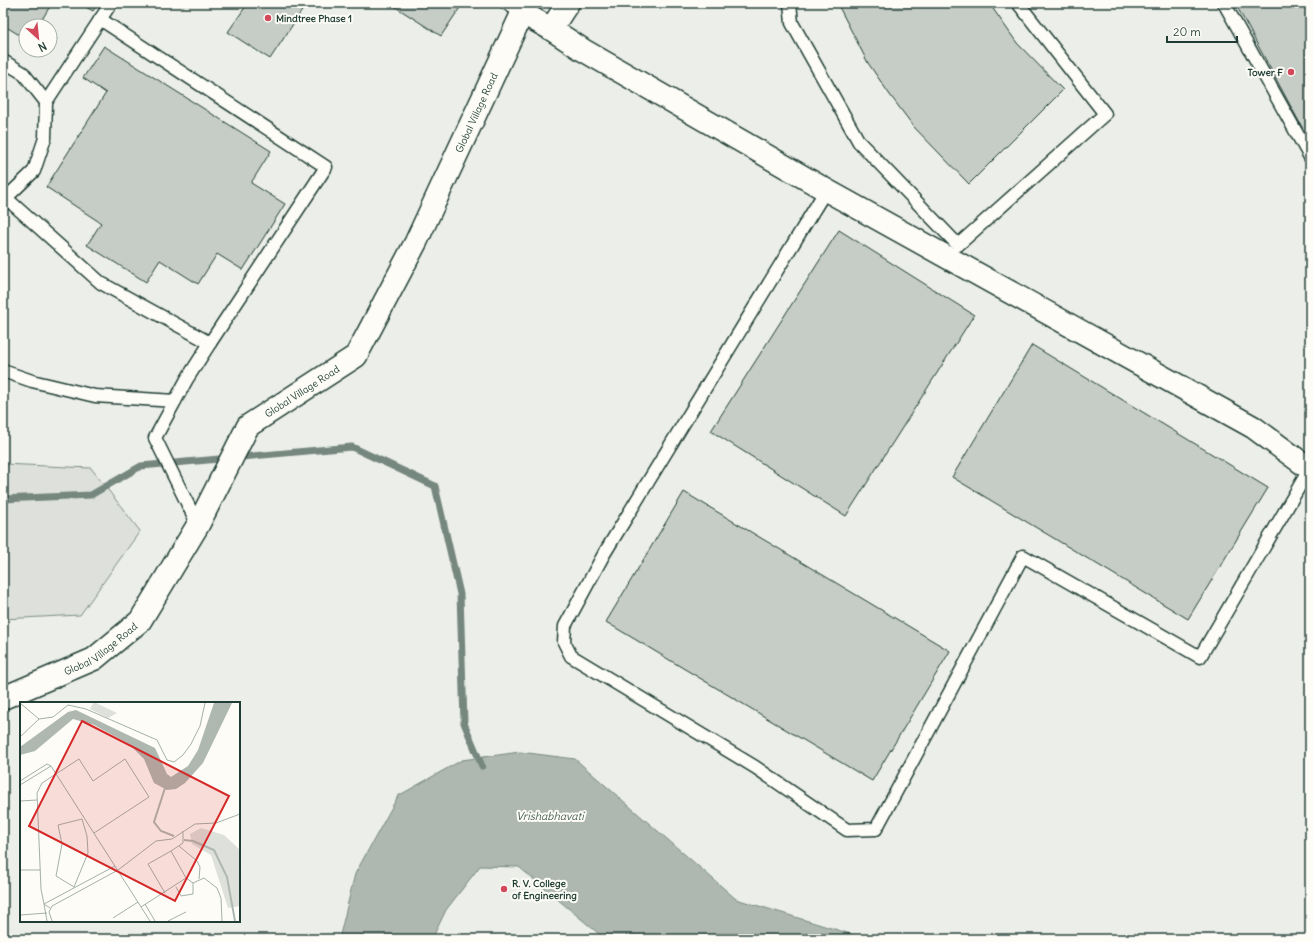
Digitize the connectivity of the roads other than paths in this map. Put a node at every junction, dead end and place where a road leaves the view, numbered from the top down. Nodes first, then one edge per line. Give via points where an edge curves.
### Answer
1 (111, 3) edge
2 (568, 3) edge
3 (790, 3) edge
4 (1018, 3) edge
5 (1224, 3) edge
6 (518, 6) edge
7 (100, 19) junction
8 (552, 29) junction
9 (3, 61) edge
10 (46, 102) junction
11 (1310, 157) edge
12 (826, 190) junction
13 (5, 199) edge
14 (210, 343) junction
15 (3, 371) edge
16 (175, 401) junction
17 (1310, 469) edge
18 (198, 525) junction
19 (3, 698) edge

1 - 7 lane
2 - 8 street
3 - 4 lane via 792,23 859,142 958,245 1105,114
5 - 11 lane
6 - 8 street
6 - 18 street, Global Village Road via 416,242 356,356 248,426
7 - 10 lane
7 - 14 lane via 326,167
8 - 12 street via 583,50
9 - 10 lane via 23,73
10 - 13 lane via 45,138 34,171
12 - 17 street via 1253,428
12 - 17 lane via 604,554 565,626 564,642 571,656 755,767 848,830 876,829 1023,556 1200,657
13 - 14 lane via 101,283
14 - 16 lane
15 - 16 lane via 32,382 95,396
16 - 18 lane via 155,438
18 - 19 street, Global Village Road via 140,621 94,659

